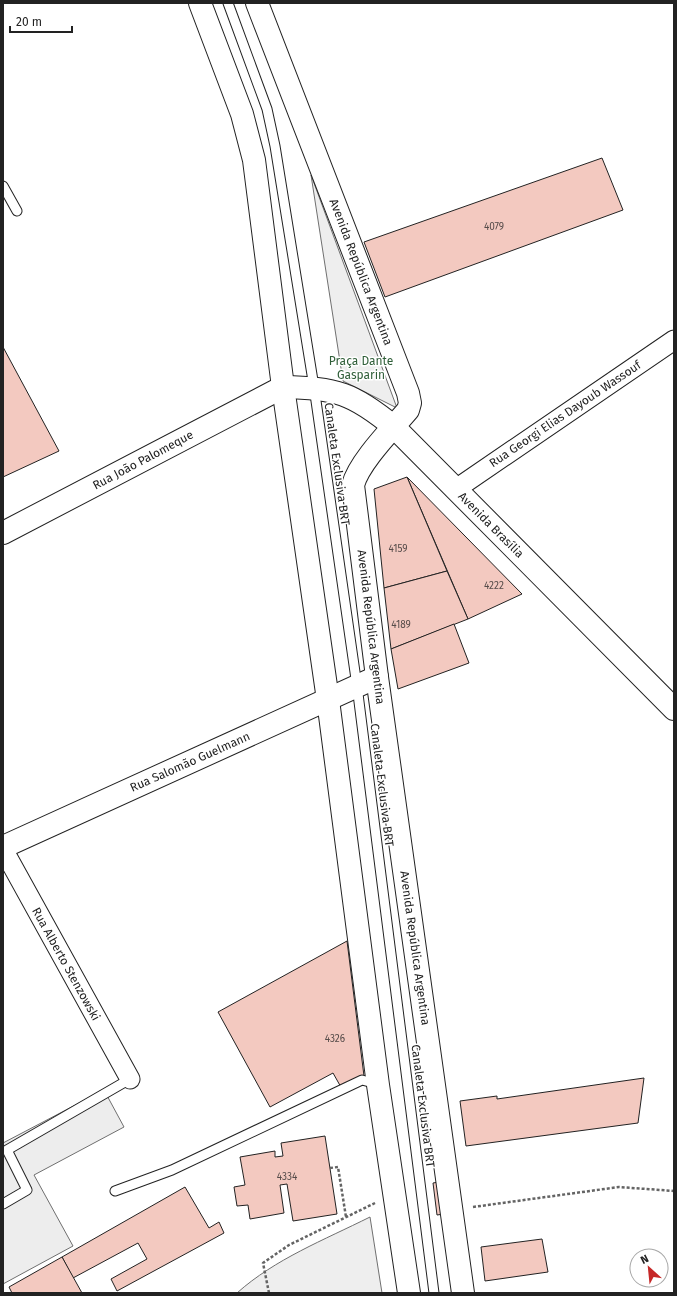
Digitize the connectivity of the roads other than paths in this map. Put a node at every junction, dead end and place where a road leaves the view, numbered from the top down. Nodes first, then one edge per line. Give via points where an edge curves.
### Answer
1 (200, 3) edge
2 (228, 3) edge
3 (257, 3) edge
4 (3, 186) edge
5 (16, 211) dead end
6 (674, 340) edge
7 (283, 387) junction
8 (314, 387) junction
9 (394, 426) junction
10 (456, 489) junction
11 (3, 533) edge
12 (377, 677) junction
13 (357, 686) junction
14 (328, 700) junction
15 (674, 709) edge
16 (3, 848) edge
17 (130, 1079) joint
18 (378, 1084) junction
19 (115, 1191) dead end
20 (3, 1204) edge
21 (408, 1293) edge
22 (434, 1293) edge
23 (463, 1293) edge

1 - 7 street via 242,114 254,160
2 - 8 lane, Canaleta Exclusiva BRT via 267,109
3 - 9 street, Avenida República Argentina via 408,393 408,410
4 - 5 lane
6 - 10 street, Rua Georgi Elias Dayoub Wassouf
7 - 8 street, Avenida Brasília
7 - 11 street, Rua João Palomeque
7 - 14 street
8 - 9 street, Avenida Brasília via 361,401
8 - 13 lane, Canaleta Exclusiva BRT
9 - 10 street, Avenida Brasília
9 - 12 street, Avenida República Argentina via 355,476 353,485
10 - 15 street, Avenida Brasília
12 - 13 street, Rua Salomão Guelmann
12 - 23 street, Avenida República Argentina
13 - 14 street, Rua Salomão Guelmann
13 - 22 lane, Canaleta Exclusiva BRT
14 - 16 street, Rua Salomão Guelmann
14 - 18 street
16 - 17 street, Rua Alberto Stenzowski
17 - 20 lane via 7,1150 27,1190
18 - 19 lane via 362,1080 172,1170
18 - 21 street

